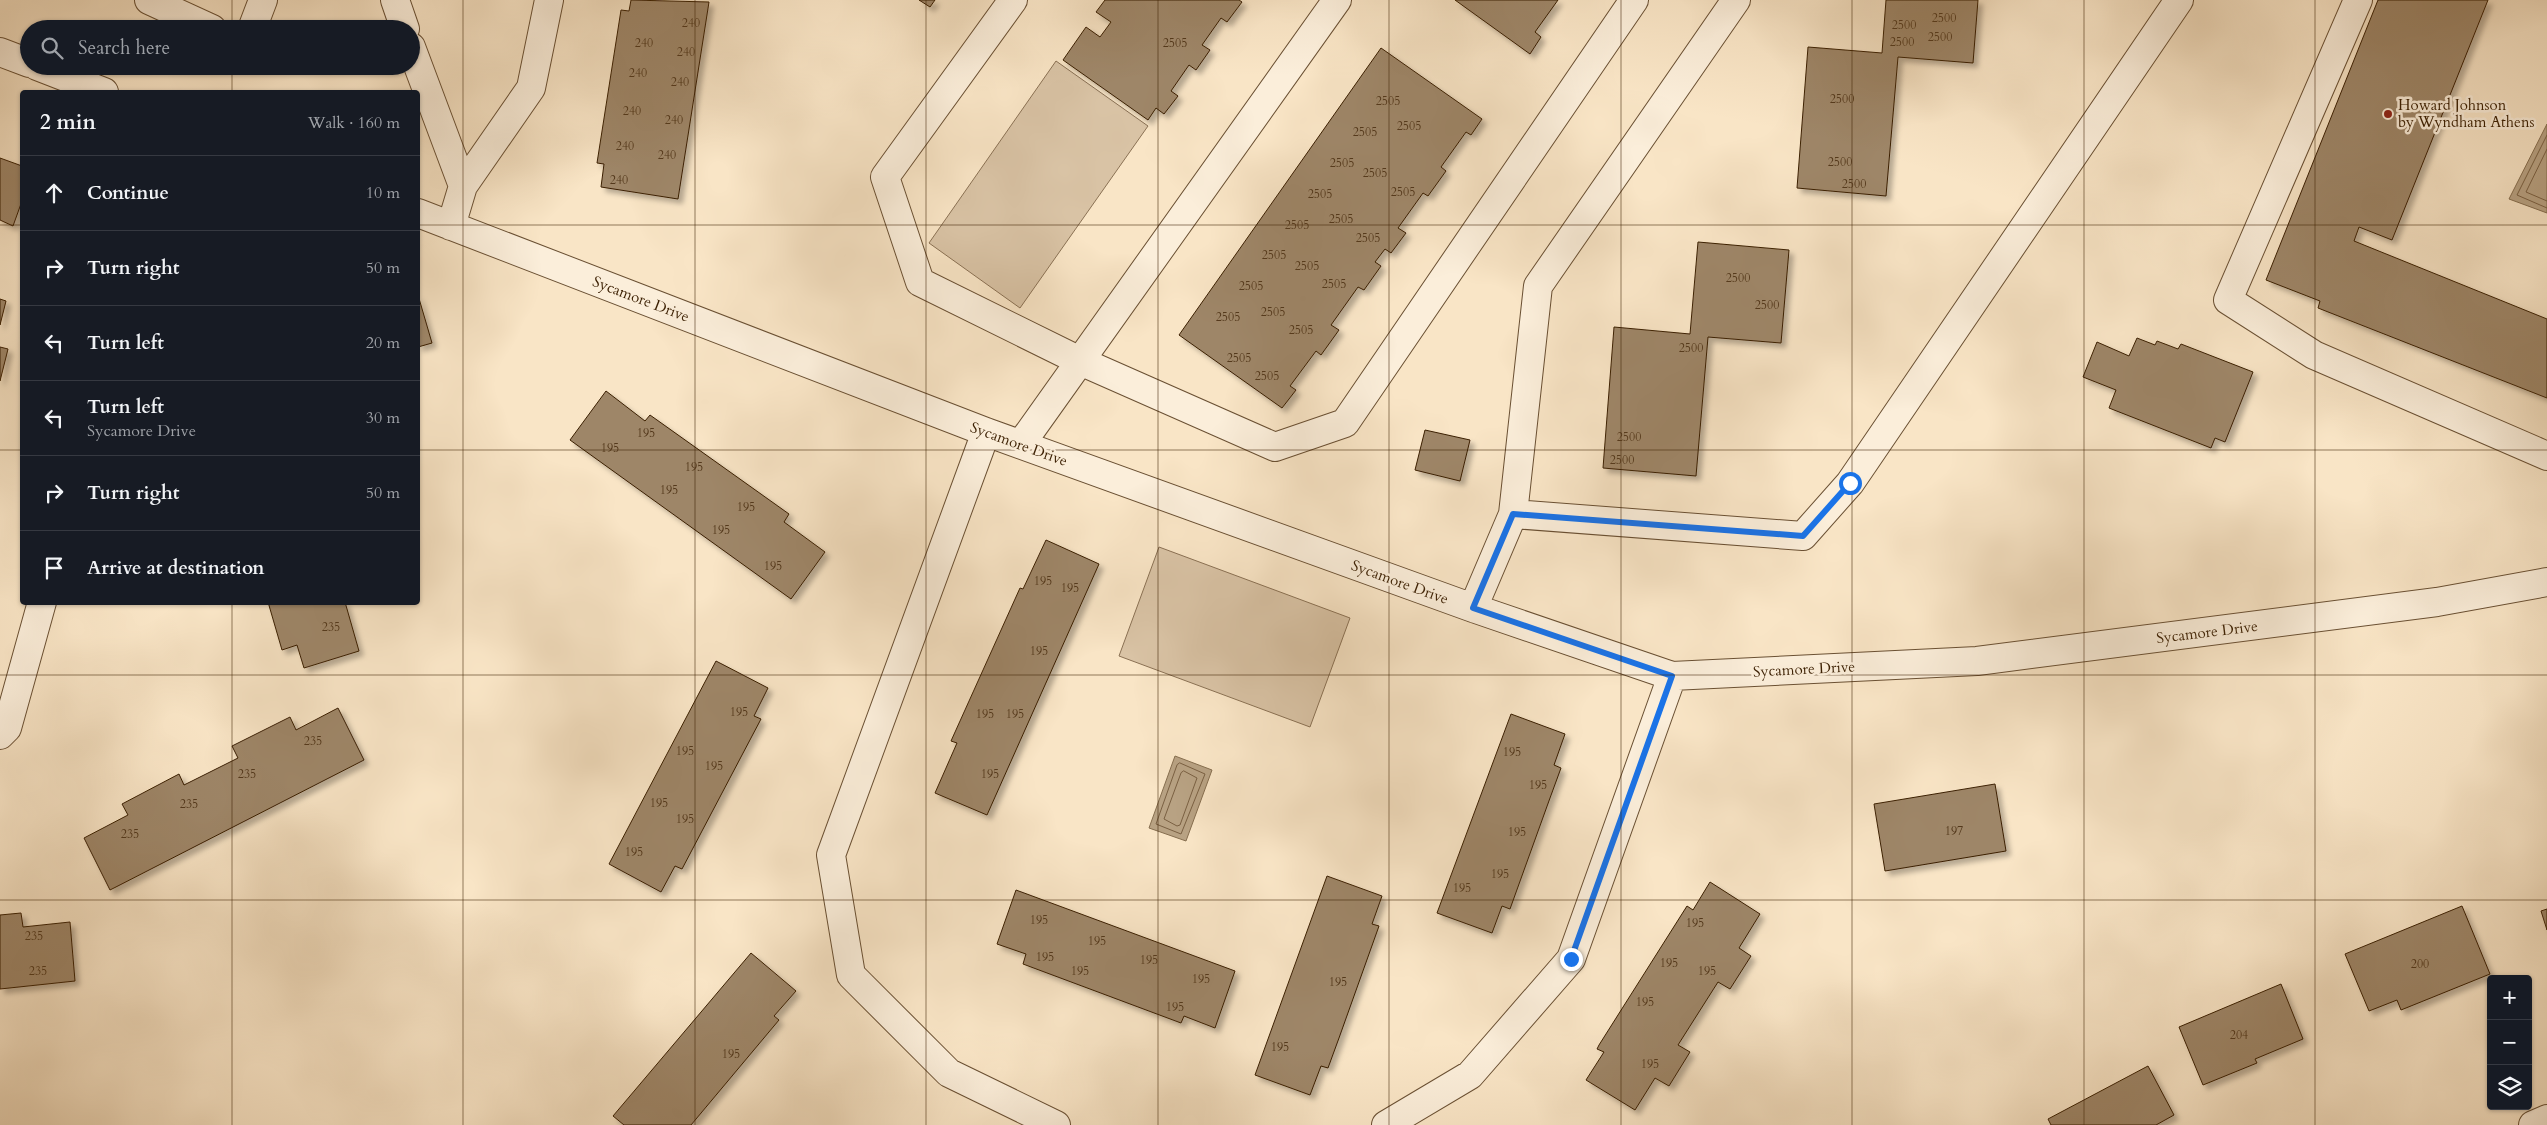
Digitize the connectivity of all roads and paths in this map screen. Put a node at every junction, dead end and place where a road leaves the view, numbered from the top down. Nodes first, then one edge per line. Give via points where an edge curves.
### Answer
1 (149, 0) edge
2 (263, 0) edge
3 (395, 0) edge
4 (549, 0) edge
5 (1013, 0) edge
6 (1337, 0) edge
7 (1634, 0) edge
8 (1736, 0) edge
9 (2179, 0) edge
10 (2358, 0) edge
11 (192, 20) edge
12 (255, 20) edge
13 (402, 20) edge
14 (0, 52) edge
15 (20, 60) edge
16 (420, 71) edge
17 (60, 75) edge
18 (99, 90) edge
19 (463, 186) junction
20 (420, 214) edge
21 (451, 226) junction
22 (1080, 361) junction
23 (986, 432) junction
24 (1021, 444) junction
25 (2547, 456) edge
26 (1513, 514) junction
27 (2547, 582) edge
28 (41, 605) edge
29 (1473, 608) junction
30 (1672, 676) junction
31 (0, 735) edge
32 (2547, 1119) edge
33 (1056, 1125) edge
34 (1386, 1125) edge
35 (2533, 1125) edge

1 - 11 street
2 - 12 street
3 - 13 street
4 - 19 street via 531,88
5 - 22 street via 885,176 920,282
6 - 22 street
7 - 22 street via 1345,423 1275,447
8 - 26 street via 1538,286
9 - 26 street via 1850,483 1803,536
10 - 25 street via 2228,300 2314,355
14 - 15 street
16 - 19 street
17 - 18 street
19 - 21 street
20 - 21 street, Sycamore Drive
21 - 23 street, Sycamore Drive
22 - 24 street
23 - 24 street, Sycamore Drive
23 - 33 street via 831,855 851,975 949,1073
24 - 29 street, Sycamore Drive
26 - 29 street
27 - 30 street, Sycamore Drive via 2437,602 1977,661
28 - 31 street via 7,728
29 - 30 street, Sycamore Drive
30 - 34 street via 1571,959 1470,1075
32 - 35 street

